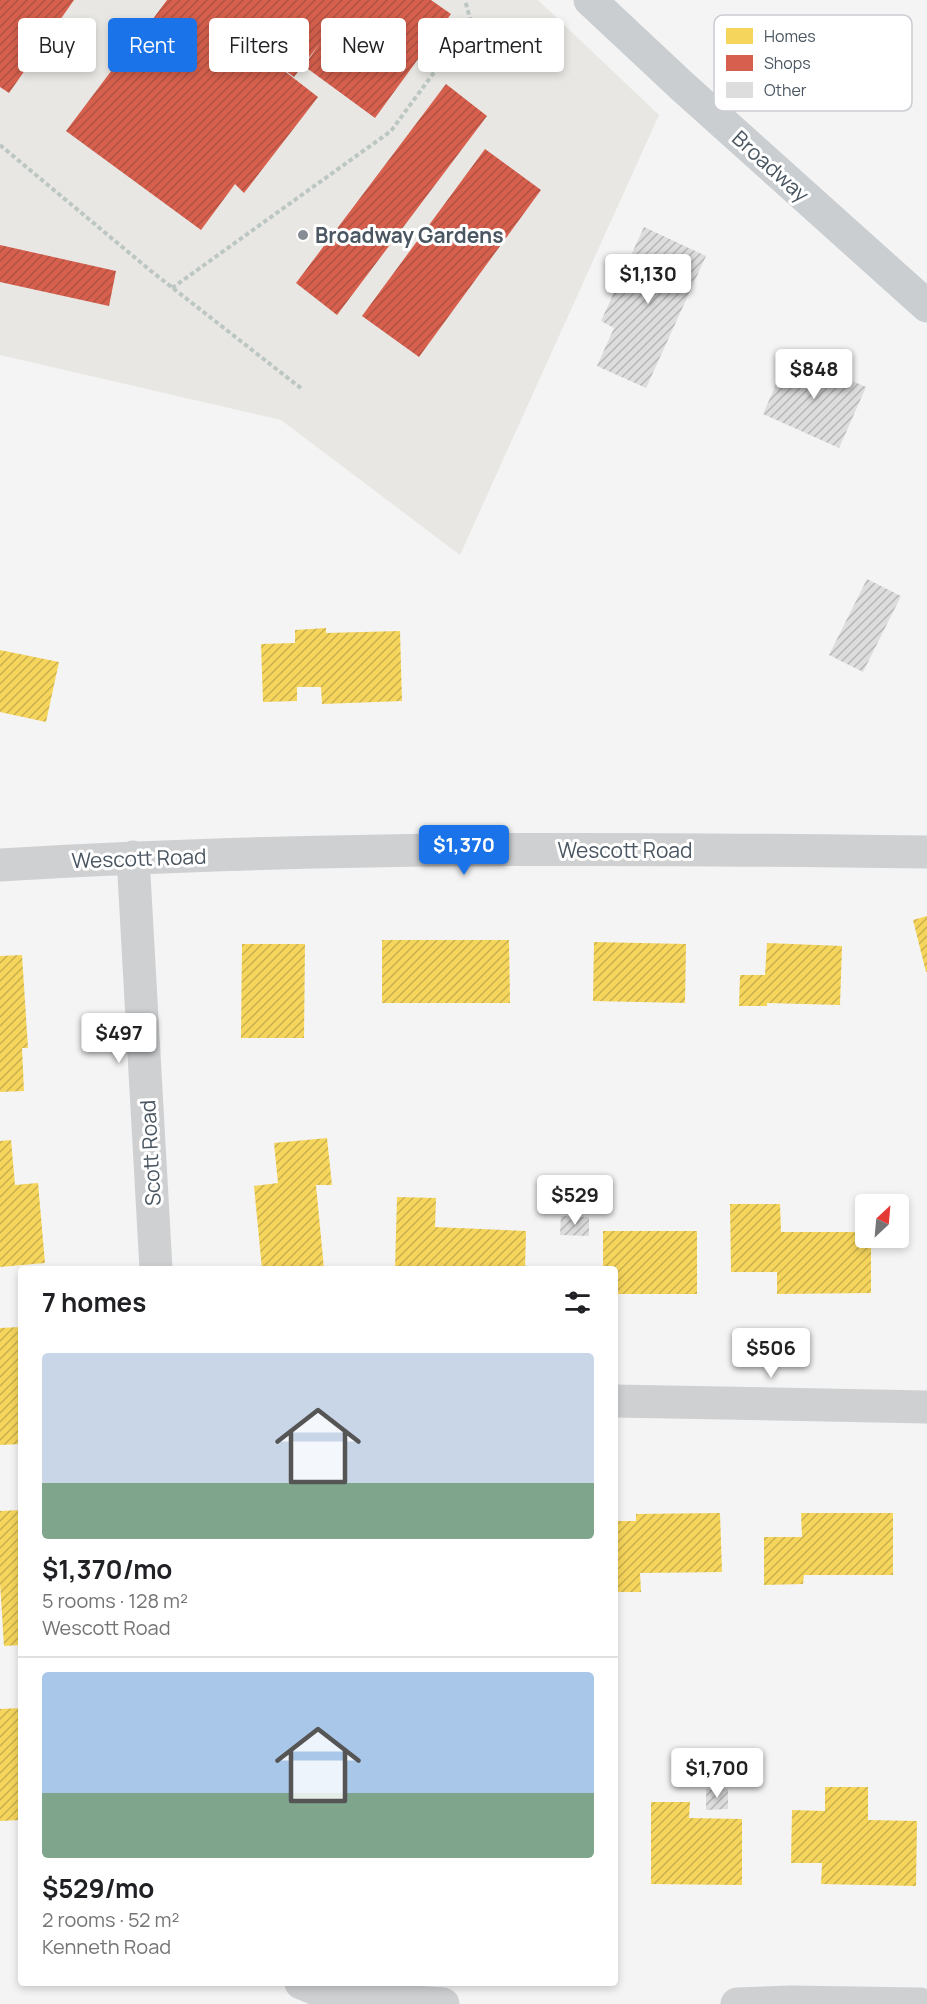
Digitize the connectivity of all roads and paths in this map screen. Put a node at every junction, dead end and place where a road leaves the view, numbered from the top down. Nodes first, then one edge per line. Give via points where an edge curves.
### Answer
1 (465, 0) edge
2 (590, 0) edge
3 (0, 146) edge
4 (172, 288) junction
5 (927, 306) edge
6 (302, 389) dead end
7 (927, 852) edge
8 (133, 857) junction
9 (0, 865) edge
10 (156, 1266) edge
11 (618, 1401) edge
12 (927, 1407) edge
13 (308, 1986) edge
14 (443, 2004) edge
15 (737, 2004) edge
16 (920, 2004) edge

1 - 4 path via 471,22 391,131
2 - 5 main road, Broadway
3 - 4 path
4 - 6 path
7 - 8 street, Wescott Road via 382,850
8 - 9 street, Wescott Road
8 - 10 street, Scott Road
11 - 12 street
13 - 14 street via 336,1997
15 - 16 street

